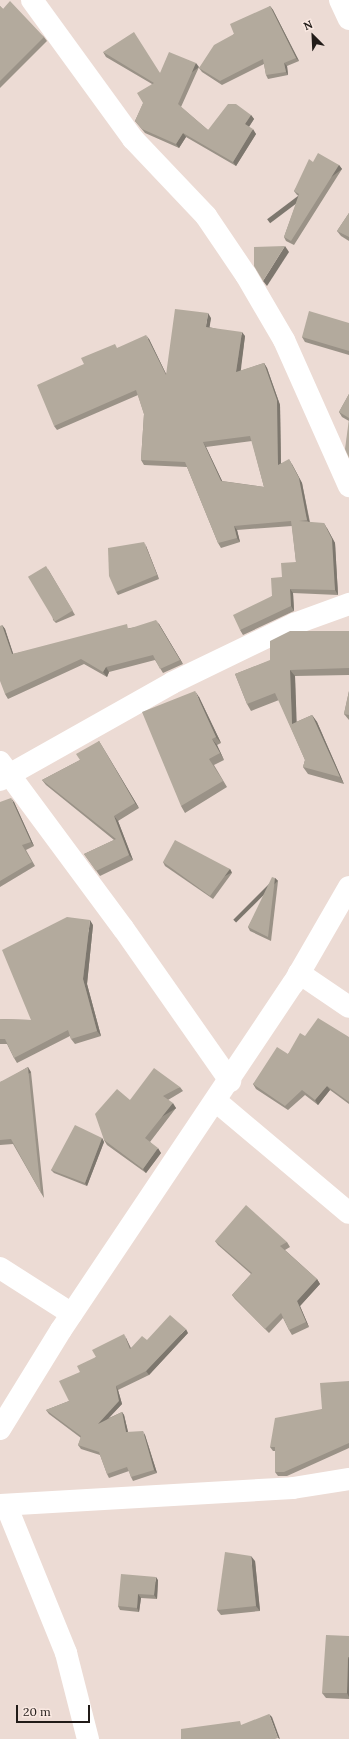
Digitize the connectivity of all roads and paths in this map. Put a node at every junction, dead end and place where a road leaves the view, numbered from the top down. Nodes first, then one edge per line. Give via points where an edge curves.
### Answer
1 (32, 0) edge
2 (340, 0) edge
3 (349, 19) edge
4 (349, 486) edge
5 (349, 604) edge
6 (3, 772) edge
7 (349, 887) edge
8 (299, 973) junction
9 (349, 1007) edge
10 (230, 1081) junction
11 (217, 1102) junction
12 (349, 1213) edge
13 (0, 1268) edge
14 (72, 1314) junction
15 (0, 1429) edge
16 (349, 1479) edge
17 (3, 1505) edge
18 (88, 1739) edge

1 - 4 street via 133,139 206,216 246,274 284,340
2 - 3 street
5 - 6 street via 294,624 172,683
6 - 10 street via 123,928
7 - 8 street
8 - 9 street
8 - 10 street
10 - 11 street
11 - 12 street
11 - 14 street
13 - 14 street
14 - 15 street
16 - 17 street via 293,1488
17 - 18 street via 66,1653

